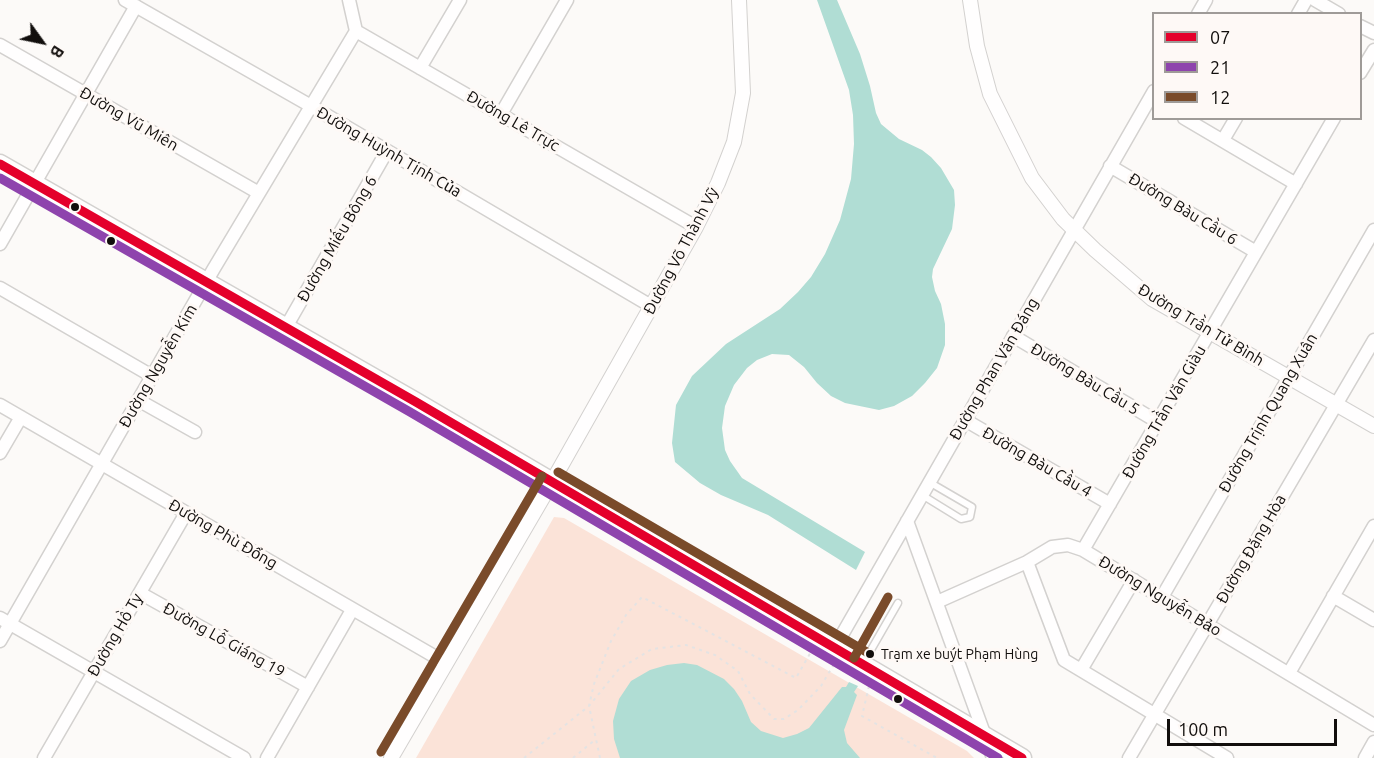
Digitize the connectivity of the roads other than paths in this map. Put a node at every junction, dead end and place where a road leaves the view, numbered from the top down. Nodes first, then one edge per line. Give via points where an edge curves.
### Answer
1 (349, 0) edge
2 (460, 0) edge
3 (567, 0) edge
4 (739, 0) edge
5 (970, 0) edge
6 (1315, 0) edge
7 (130, 3) edge
8 (1336, 12) edge
9 (356, 31) junction
10 (0, 45) edge
11 (1374, 50) edge
12 (420, 68) junction
13 (1362, 70) edge
14 (87, 95) junction
15 (1152, 97) edge
16 (311, 106) junction
17 (501, 114) junction
18 (1188, 120) edge
19 (1235, 120) edge
20 (1333, 120) edge
21 (1223, 140) junction
22 (387, 151) junction
23 (0, 164) edge
24 (1110, 166) junction
25 (34, 184) junction
26 (1296, 184) junction
27 (259, 193) junction
28 (696, 227) junction
29 (1074, 229) junction
30 (1374, 230) edge
31 (0, 244) edge
32 (1256, 252) junction
33 (206, 281) junction
34 (0, 288) edge
35 (651, 306) junction
36 (286, 327) junction
37 (1209, 333) junction
38 (1013, 336) junction
39 (1374, 340) edge
40 (152, 376) junction
41 (1289, 378) junction
42 (138, 400) junction
43 (1336, 404) junction
44 (0, 405) edge
45 (21, 417) junction
46 (965, 420) junction
47 (1158, 422) junction
48 (1374, 426) edge
49 (195, 432) dead end
50 (0, 453) edge
51 (102, 464) junction
52 (552, 482) junction
53 (929, 482) junction
54 (922, 495) junction
55 (1110, 504) junction
56 (186, 513) junction
57 (907, 521) junction
58 (1374, 526) edge
59 (1083, 550) junction
60 (1027, 562) junction
61 (1134, 580) junction
62 (140, 592) junction
63 (1333, 596) junction
64 (1162, 597) junction
65 (937, 602) junction
66 (898, 603) dead end
67 (352, 610) junction
68 (1374, 620) edge
69 (5, 621) edge
70 (1208, 624) junction
71 (0, 641) edge
72 (836, 654) junction
73 (446, 663) junction
74 (869, 667) junction
75 (1081, 670) junction
76 (94, 672) junction
77 (1289, 674) junction
78 (308, 687) junction
79 (1155, 715) junction
80 (1374, 725) edge
81 (984, 736) junction
82 (1374, 742) edge
83 (44, 758) edge
84 (244, 758) edge
85 (267, 758) edge
86 (390, 758) edge
87 (993, 758) edge
88 (1022, 758) edge
89 (1129, 758) edge
90 (1227, 758) edge
91 (1365, 758) edge

1 - 9 street
2 - 12 street
3 - 17 street
4 - 28 street, Đường Võ Thành Vỹ via 743,93 734,142
5 - 29 street, Đường Trần Tử Bình via 990,94 1032,178
6 - 8 street
7 - 14 street
7 - 16 street, Đường Huỳnh Tịnh Của
9 - 12 street, Đường Lê Trực
9 - 16 street, Đường Nguyễn Kim
10 - 14 street, Đường Vũ Miên
11 - 13 street
12 - 17 street, Đường Lê Trực
14 - 25 street
14 - 27 street, Đường Vũ Miên
15 - 24 street, Đường Phan Văn Đáng
16 - 22 street, Đường Huỳnh Tịnh Của
16 - 27 street, Đường Nguyễn Kim
17 - 28 street, Đường Lê Trực
18 - 21 street
19 - 21 street
20 - 26 street, Đường Trần Văn Giàu
21 - 26 street
22 - 35 street, Đường Huỳnh Tịnh Của
22 - 36 street, Đường Miếu Bông 6
23 - 25 main road
24 - 29 street, Đường Phan Văn Đáng
24 - 32 street, Đường Bàu Cầu 6
25 - 31 street
25 - 33 main road
26 - 32 street, Đường Trần Văn Giàu
27 - 33 street, Đường Nguyễn Kim
28 - 35 street, Đường Võ Thành Vỹ
29 - 37 street, Đường Trần Tử Bình via 1152,299
29 - 38 street, Đường Phan Văn Đáng
30 - 41 street, Đường Trịnh Quang Xuân
32 - 37 street, Đường Trần Văn Giàu
33 - 36 main road
33 - 40 street, Đường Nguyễn Kim
34 - 40 street
35 - 52 street, Đường Võ Thành Vỹ
36 - 52 main road
37 - 41 street, Đường Trần Tử Bình
37 - 47 street, Đường Trần Văn Giàu
38 - 46 street, Đường Phan Văn Đáng
38 - 47 street, Đường Bàu Cầu 5
39 - 43 street, Đường Đặng Hòa
40 - 42 street, Đường Nguyễn Kim
41 - 43 street, Đường Trần Tử Bình
41 - 64 street, Đường Trịnh Quang Xuân
42 - 49 street
42 - 51 street, Đường Nguyễn Kim
43 - 48 street, Đường Trần Tử Bình
43 - 70 street, Đường Đặng Hòa
44 - 45 street, Đường Phù Đổng
45 - 50 street
45 - 51 street, Đường Phù Đổng
46 - 53 street, Đường Phan Văn Đáng
46 - 55 street, Đường Bàu Cầu 4
47 - 55 street, Đường Trần Văn Giàu
51 - 56 street, Đường Phù Đổng
51 - 69 street, Đường Nguyễn Kim
52 - 72 main road via 819,637
52 - 73 street, Đường Võ Thành Vỹ
53 - 54 street, Đường Phan Văn Đáng
53 - 54 lane via 972,507 970,517 961,519
54 - 57 street, Đường Phan Văn Đáng
55 - 59 street, Đường Trần Văn Giàu
56 - 62 street, Đường Hồ Tỵ
56 - 67 street, Đường Phù Đổng
57 - 65 street
57 - 72 street, Đường Phan Văn Đáng
58 - 63 street
59 - 60 street, Đường Nguyễn Bảo via 1068,545 1052,547
59 - 61 street, Đường Nguyễn Bảo
60 - 65 street, Đường Nguyễn Bảo
60 - 75 street via 1064,660
61 - 64 street, Đường Nguyễn Bảo
61 - 75 street
62 - 76 street, Đường Hồ Tỵ
62 - 78 street, Đường Lỗ Giáng 19
63 - 68 street
63 - 77 street
64 - 70 street, Đường Nguyễn Bảo
65 - 81 street
66 - 74 lane
67 - 73 street, Đường Phù Đổng
67 - 78 street
69 - 71 street, Đường Nguyễn Kim
69 - 76 street
70 - 77 street, Đường Nguyễn Bảo
70 - 79 street, Đường Đặng Hòa
72 - 74 main road
73 - 86 street, Đường Võ Thành Vỹ
74 - 81 main road
75 - 79 street
76 - 83 street, Đường Hồ Tỵ
76 - 84 street
77 - 80 street, Đường Nguyễn Bảo
78 - 85 street
79 - 89 street, Đường Đặng Hòa
79 - 90 street
81 - 87 street
81 - 88 main road
82 - 91 street

